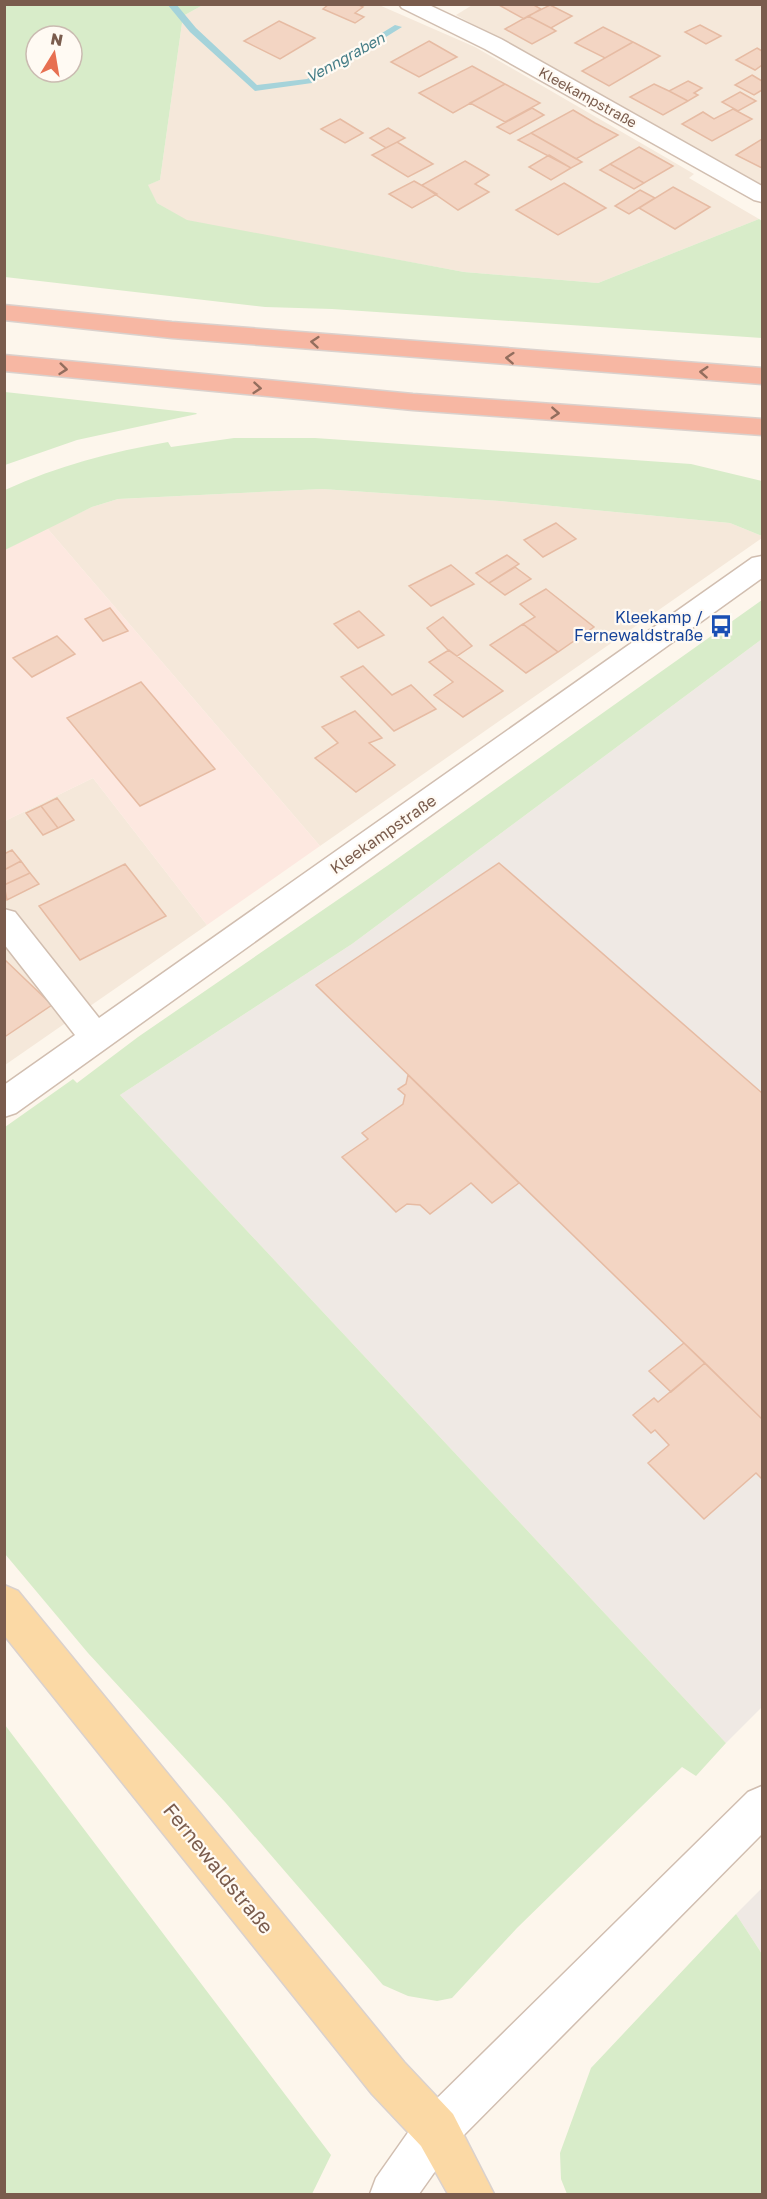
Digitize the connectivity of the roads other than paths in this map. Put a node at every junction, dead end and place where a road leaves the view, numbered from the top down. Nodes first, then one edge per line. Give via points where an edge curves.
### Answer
1 (410, 4) edge
2 (762, 195) edge
3 (4, 292) edge
4 (4, 312) edge
5 (172, 330) junction
6 (4, 363) edge
7 (762, 376) edge
8 (762, 427) edge
9 (762, 565) edge
10 (4, 921) edge
11 (96, 1038) junction
12 (4, 1103) edge
13 (4, 1604) edge
14 (762, 1806) edge
15 (437, 2130) junction
16 (392, 2194) edge
17 (472, 2194) edge

1 - 2 street, Kleekampstraße via 493,44
3 - 5 highway
4 - 5 highway
7 -> 5 highway
6 -> 8 highway via 413,402
9 - 11 street, Kleekampstraße
10 - 11 street
11 - 12 street, Kleekampstraße
13 - 15 main road, Fernewaldstraße via 388,2078
14 - 15 street
15 - 16 street
15 - 17 main road, Fernewaldstraße

